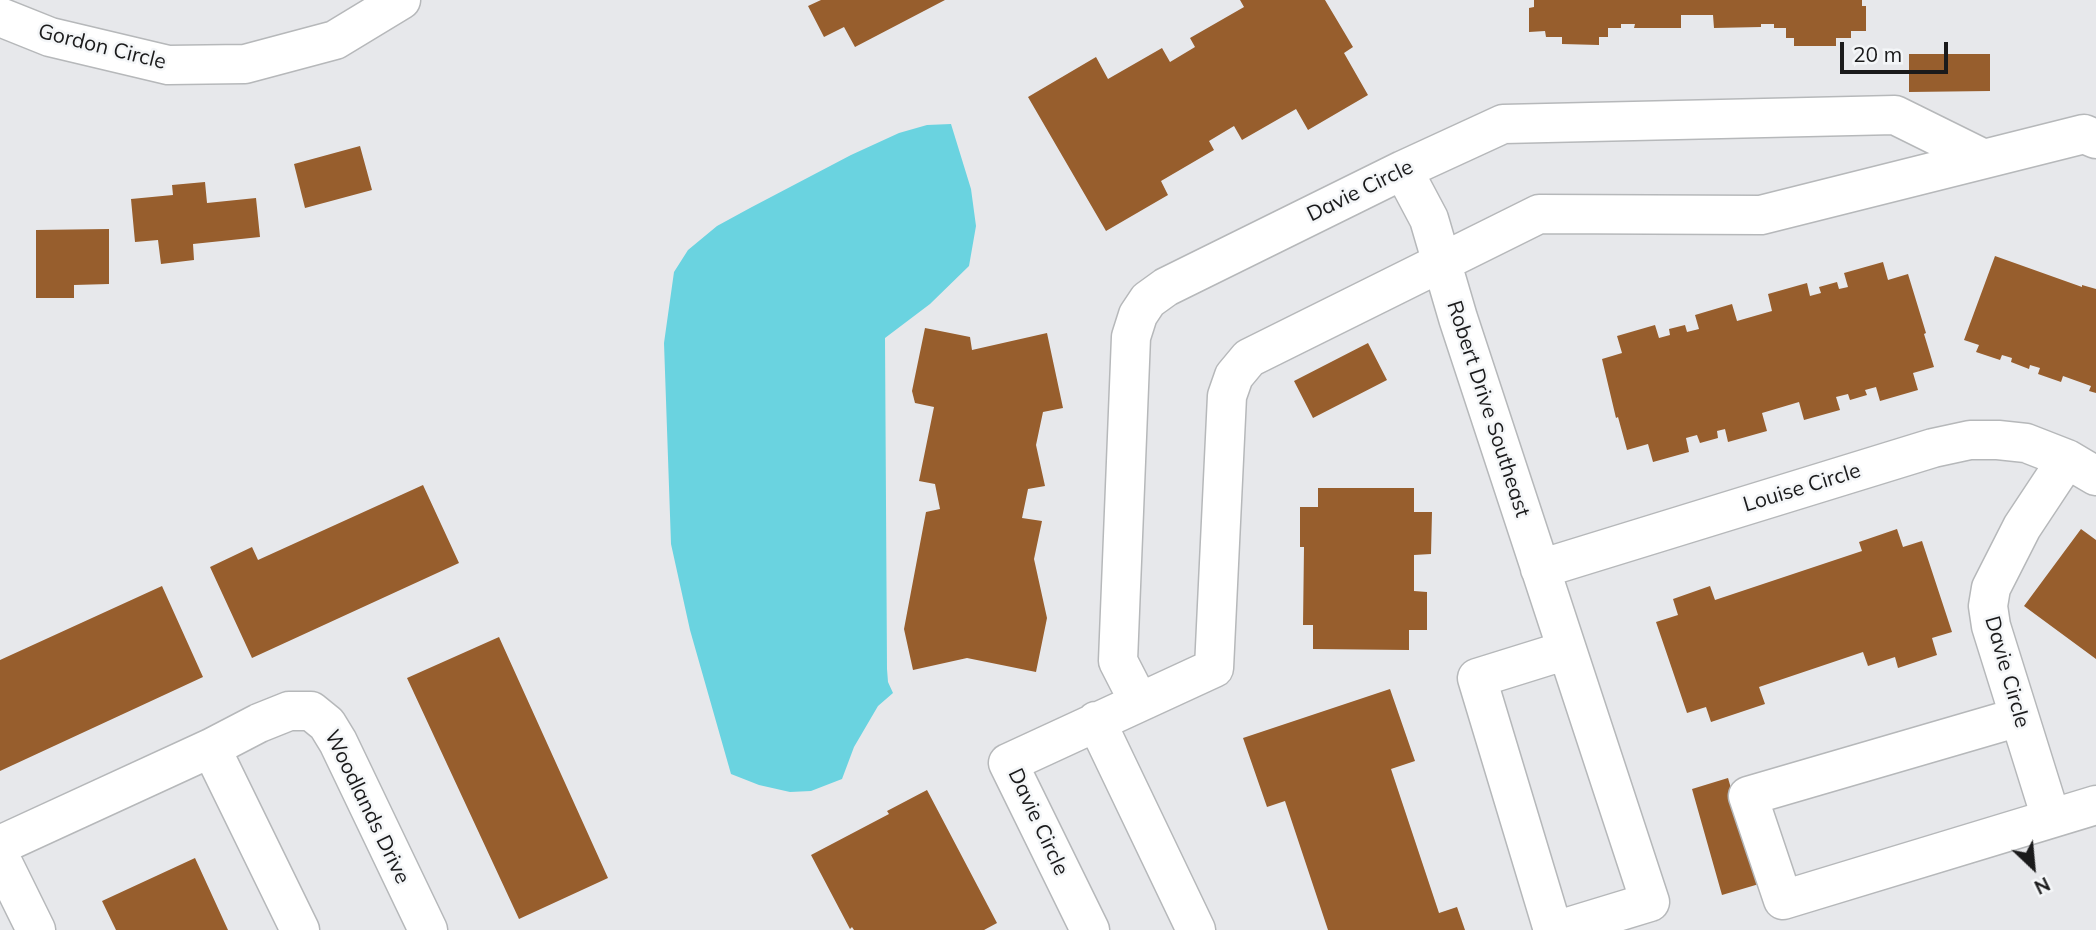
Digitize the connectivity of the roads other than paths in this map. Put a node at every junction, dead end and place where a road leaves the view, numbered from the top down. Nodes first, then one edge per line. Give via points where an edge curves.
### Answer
1 (401, 0) edge
2 (0, 17) edge
3 (2096, 139) edge
4 (1984, 159) junction
5 (1403, 170) junction
6 (1442, 263) junction
7 (2081, 468) edge
8 (1540, 569) junction
9 (1567, 650) junction
10 (1139, 702) junction
11 (2019, 717) junction
12 (1096, 721) junction
13 (211, 748) junction
14 (2096, 805) edge
15 (2051, 818) junction
16 (0, 845) edge
17 (0, 857) edge
18 (36, 930) edge
19 (300, 930) edge
20 (428, 930) edge
21 (1090, 930) edge
22 (1196, 930) edge
23 (1555, 930) edge

1 - 2 street, Gordon Circle via 335,40 245,64 168,65 50,37
3 - 4 street, Davie Circle via 2084,134
4 - 5 street, Davie Circle via 1895,115 1503,124
4 - 6 street, Davie Circle via 1761,215 1539,214
5 - 6 street, Robert Drive Southeast via 1429,219
5 - 10 street, Davie Circle via 1166,287 1148,300 1138,315 1131,337 1118,661
6 - 8 street, Robert Drive Southeast
6 - 10 street, Davie Circle via 1249,358 1234,376 1227,396 1214,668
7 - 8 street, Louise Circle via 2026,443 1970,440 1933,447
7 - 11 street, Davie Circle via 2022,527 1991,588 1991,626
8 - 9 street, Robert Drive Southeast
9 - 23 street, Robert Drive Southeast via 1477,678
9 - 23 street, Robert Drive Southeast via 1650,902
10 - 12 street, Davie Circle
11 - 15 street, Davie Circle
11 - 15 street via 1748,796 1783,900
12 - 21 street, Davie Circle via 1008,763
12 - 22 street
13 - 16 street, Woodlands Drive
13 - 19 street
13 - 20 street, Woodlands Drive via 289,711 311,711 327,724
14 - 15 street
17 - 18 street

